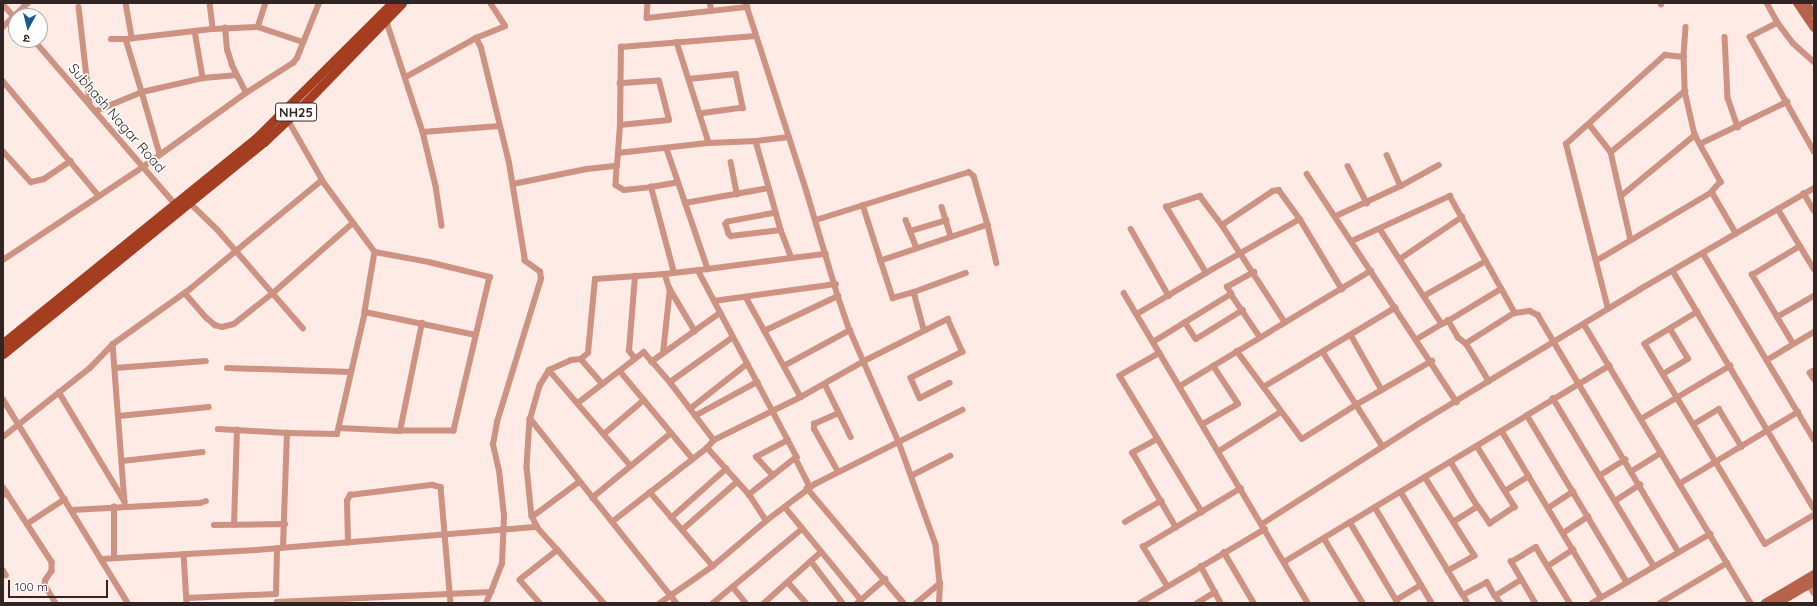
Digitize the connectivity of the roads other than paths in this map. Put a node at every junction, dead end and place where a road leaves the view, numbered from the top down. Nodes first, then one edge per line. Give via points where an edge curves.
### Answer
1 (126, 3) edge
2 (210, 3) edge
3 (266, 3) edge
4 (318, 3) edge
5 (392, 3) edge
6 (402, 3) edge
7 (490, 3) edge
8 (648, 3) edge
9 (710, 3) edge
10 (1767, 3) edge
11 (1797, 3) edge
12 (1806, 3) edge
13 (746, 5) edge
14 (79, 7) dead end
15 (712, 11) junction
16 (1814, 15) edge
17 (386, 19) junction
18 (1778, 23) junction
19 (258, 27) junction
20 (1686, 27) dead end
21 (224, 28) junction
22 (1814, 28) edge
23 (213, 29) junction
24 (195, 31) junction
25 (756, 36) junction
26 (129, 38) junction
27 (476, 38) junction
28 (1725, 38) dead end
29 (111, 40) dead end
30 (303, 42) junction
31 (678, 42) junction
32 (41, 48) edge
33 (1684, 57) junction
34 (1814, 62) edge
35 (235, 75) junction
36 (406, 77) junction
37 (203, 78) junction
38 (689, 79) junction
39 (3, 81) edge
40 (620, 84) junction
41 (1685, 91) junction
42 (142, 92) junction
43 (246, 93) junction
44 (1787, 102) junction
45 (90, 104) junction
46 (96, 112) junction
47 (700, 114) junction
48 (286, 116) junction
49 (1589, 124) junction
50 (620, 125) junction
51 (499, 126) junction
52 (1738, 127) junction
53 (423, 132) junction
54 (1695, 135) junction
55 (789, 137) junction
56 (756, 141) junction
57 (709, 143) junction
58 (1700, 144) junction
59 (667, 149) junction
60 (3, 151) edge
61 (1814, 151) edge
62 (1611, 152) junction
63 (618, 153) junction
64 (160, 154) junction
65 (1387, 155) dead end
66 (71, 161) junction
67 (731, 162) dead end
68 (1439, 165) dead end
69 (617, 166) junction
70 (1348, 166) dead end
71 (143, 168) junction
72 (1307, 174) dead end
73 (322, 180) junction
74 (678, 182) junction
75 (513, 184) junction
76 (1401, 186) junction
77 (650, 187) junction
78 (769, 188) junction
79 (1814, 188) edge
80 (1712, 192) junction
81 (1804, 193) junction
82 (737, 194) junction
83 (99, 196) junction
84 (1621, 196) junction
85 (1367, 202) junction
86 (175, 203) junction
87 (685, 203) junction
88 (862, 205) junction
89 (193, 206) junction
90 (942, 207) dead end
91 (1778, 209) junction
92 (1814, 210) edge
93 (181, 212) junction
94 (776, 213) junction
95 (1336, 216) junction
96 (1462, 217) junction
97 (816, 220) junction
98 (906, 220) dead end
99 (946, 220) junction
100 (1300, 220) junction
101 (353, 223) junction
102 (1222, 224) junction
103 (988, 225) junction
104 (442, 226) dead end
105 (1131, 229) dead end
106 (1380, 229) junction
107 (781, 230) junction
108 (911, 231) junction
109 (1736, 233) junction
110 (951, 237) junction
111 (1631, 240) junction
112 (1352, 241) junction
113 (1800, 246) junction
114 (917, 248) junction
115 (235, 251) junction
116 (375, 252) junction
117 (1241, 253) junction
118 (1703, 253) junction
119 (826, 254) junction
120 (792, 258) junction
121 (1400, 259) junction
122 (3, 260) edge
123 (882, 261) junction
124 (1486, 261) junction
125 (1596, 261) junction
126 (997, 263) dead end
127 (708, 269) junction
128 (1814, 269) edge
129 (698, 270) junction
130 (1673, 270) junction
131 (1372, 271) junction
132 (1254, 272) junction
133 (674, 273) junction
134 (966, 273) dead end
135 (1206, 273) junction
136 (665, 274) junction
137 (635, 276) junction
138 (836, 284) junction
139 (670, 289) junction
140 (1342, 289) junction
141 (1501, 289) junction
142 (914, 292) junction
143 (185, 293) junction
144 (273, 293) junction
145 (1124, 293) dead end
146 (1231, 294) junction
147 (838, 296) junction
148 (1168, 296) junction
149 (1424, 296) junction
150 (1814, 296) edge
151 (746, 297) junction
152 (714, 301) junction
153 (1395, 308) junction
154 (1608, 309) junction
155 (1243, 310) junction
156 (365, 312) junction
157 (1698, 312) junction
158 (720, 313) junction
159 (1515, 313) junction
160 (1137, 314) junction
161 (1777, 317) junction
162 (1448, 321) junction
163 (1185, 322) junction
164 (1285, 322) junction
165 (422, 323) junction
166 (1442, 324) junction
167 (1584, 324) junction
168 (302, 328) dead end
169 (1670, 329) junction
170 (764, 330) junction
171 (850, 330) junction
172 (924, 330) junction
173 (695, 331) junction
174 (1814, 332) edge
175 (476, 334) junction
176 (1351, 336) junction
177 (733, 337) junction
178 (1260, 337) junction
179 (1417, 340) junction
180 (1153, 342) junction
181 (3, 343) edge
182 (1553, 343) junction
183 (113, 344) junction
184 (1466, 344) junction
185 (1793, 344) junction
186 (1237, 351) junction
187 (1323, 352) junction
188 (664, 353) junction
189 (1160, 353) junction
190 (3, 354) edge
191 (581, 359) junction
192 (635, 359) junction
193 (1767, 360) junction
194 (206, 361) dead end
195 (864, 361) junction
196 (1432, 361) junction
197 (651, 362) junction
198 (747, 364) junction
199 (784, 366) junction
200 (1213, 366) junction
201 (1609, 366) junction
202 (1730, 366) junction
203 (115, 368) junction
204 (227, 368) dead end
205 (548, 370) junction
206 (1814, 370) edge
207 (620, 371) junction
208 (351, 372) junction
209 (1663, 374) junction
210 (1814, 379) edge
211 (670, 382) junction
212 (757, 382) junction
213 (1489, 382) junction
214 (949, 383) dead end
215 (603, 384) junction
216 (825, 384) junction
217 (1579, 384) junction
218 (1180, 386) junction
219 (1265, 386) junction
220 (1382, 390) junction
221 (59, 392) junction
222 (801, 397) junction
223 (1553, 398) junction
224 (1677, 398) junction
225 (3, 399) edge
226 (644, 400) junction
227 (1457, 402) junction
228 (578, 403) junction
229 (1356, 405) junction
230 (209, 407) dead end
231 (690, 409) junction
232 (962, 410) dead end
233 (774, 411) junction
234 (1281, 412) junction
235 (1798, 412) junction
236 (839, 413) junction
237 (1527, 415) junction
238 (120, 416) junction
239 (695, 416) junction
240 (530, 419) junction
241 (1641, 419) junction
242 (19, 424) junction
243 (1203, 424) junction
244 (1694, 424) junction
245 (339, 428) junction
246 (218, 429) dead end
247 (237, 430) junction
248 (400, 431) junction
249 (1502, 431) junction
250 (1768, 431) junction
251 (287, 433) junction
252 (671, 433) junction
253 (604, 434) junction
254 (851, 436) dead end
255 (3, 437) edge
256 (1158, 439) junction
257 (1814, 439) edge
258 (714, 440) junction
259 (788, 440) junction
260 (899, 442) junction
261 (1477, 446) junction
262 (1742, 446) junction
263 (1383, 447) junction
264 (707, 448) junction
265 (202, 452) dead end
266 (1219, 452) junction
267 (1661, 453) junction
268 (950, 456) dead end
269 (693, 458) junction
270 (796, 459) junction
271 (1625, 460) junction
272 (122, 461) junction
273 (1451, 462) junction
274 (1716, 462) junction
275 (631, 466) junction
276 (726, 470) junction
277 (1632, 471) junction
278 (838, 472) junction
279 (773, 476) junction
280 (911, 476) junction
281 (1529, 476) junction
282 (1599, 476) junction
283 (1425, 477) junction
284 (579, 482) junction
285 (737, 482) junction
286 (1679, 484) junction
287 (1640, 485) junction
288 (3, 487) edge
289 (809, 487) junction
290 (1241, 488) junction
291 (1505, 491) junction
292 (650, 492) junction
293 (1401, 492) junction
294 (1573, 492) junction
295 (749, 494) junction
296 (5, 495) edge
297 (592, 498) junction
298 (65, 499) junction
299 (206, 501) dead end
300 (1161, 501) junction
301 (1615, 501) junction
302 (126, 504) junction
303 (114, 507) junction
304 (785, 507) junction
305 (1375, 507) junction
306 (1478, 507) junction
307 (1548, 508) junction
308 (1814, 508) edge
309 (72, 510) junction
310 (1202, 512) junction
311 (1814, 515) edge
312 (532, 517) junction
313 (671, 518) junction
314 (1588, 518) junction
315 (766, 521) junction
316 (612, 522) junction
317 (1125, 522) dead end
318 (1350, 522) junction
319 (1454, 522) junction
320 (27, 524) junction
321 (285, 524) junction
322 (214, 525) dead end
323 (234, 525) junction
324 (537, 527) junction
325 (1176, 527) junction
326 (1264, 527) junction
327 (802, 529) junction
328 (506, 530) junction
329 (682, 530) junction
330 (1563, 533) junction
331 (1710, 534) junction
332 (444, 535) junction
333 (1324, 538) junction
334 (348, 543) junction
335 (283, 547) junction
336 (277, 549) junction
337 (558, 550) junction
338 (1573, 550) junction
339 (821, 552) junction
340 (1224, 552) junction
341 (1679, 552) junction
342 (184, 554) junction
343 (114, 558) junction
344 (102, 559) junction
345 (811, 561) junction
346 (1284, 562) junction
347 (1727, 563) junction
348 (712, 566) junction
349 (1201, 566) junction
350 (1548, 566) junction
351 (1654, 566) junction
352 (1448, 571) junction
353 (1814, 574) edge
354 (885, 579) junction
355 (1521, 580) junction
356 (788, 582) junction
357 (1627, 582) junction
358 (1811, 583) edge
359 (940, 584) junction
360 (1167, 586) junction
361 (1421, 586) junction
362 (733, 587) junction
363 (492, 592) junction
364 (1215, 592) junction
365 (1814, 593) edge
366 (276, 594) junction
367 (451, 594) junction
368 (670, 595) junction
369 (1462, 595) junction
370 (1495, 596) junction
371 (1601, 598) junction
372 (235, 600) edge
373 (187, 601) edge
374 (346, 601) edge
375 (765, 602) edge
376 (860, 602) edge
377 (1397, 602) edge
378 (56, 603) edge
379 (128, 603) edge
380 (277, 603) edge
381 (451, 603) edge
382 (486, 603) edge
383 (540, 603) edge
384 (604, 603) edge
385 (660, 603) edge
386 (676, 603) edge
387 (713, 603) edge
388 (746, 603) edge
389 (806, 603) edge
390 (844, 603) edge
391 (904, 603) edge
392 (917, 603) edge
393 (939, 603) edge
394 (1140, 603) edge
395 (1197, 603) edge
396 (1221, 603) edge
397 (1254, 603) edge
398 (1308, 603) edge
399 (1363, 603) edge
400 (1432, 603) edge
401 (1467, 603) edge
402 (1500, 603) edge
403 (1535, 603) edge
404 (1570, 603) edge
405 (1592, 603) edge
406 (1660, 603) edge
407 (1751, 603) edge
408 (1765, 603) edge
409 (1778, 603) edge

1 - 26 street
2 - 23 street
3 - 19 street
4 - 30 street
5 - 48 main road, NH25
6 - 17 main road, NH25
7 - 27 street via 505,26
8 - 15 street via 647,18
9 - 15 street
10 - 18 street
11 - 22 street
12 - 16 street
13 - 15 street
13 - 25 street
14 - 45 street
17 - 36 street
17 - 48 main road, NH25
18 - 34 street via 1793,43
18 - 44 street via 1750,37
19 - 21 street
19 - 30 street
20 - 33 street
21 - 23 street
21 - 35 street
23 - 24 street
24 - 26 street
24 - 37 street
25 - 31 street
25 - 55 street
26 - 29 street
26 - 42 street
27 - 36 street
27 - 51 street via 481,48
28 - 52 street via 1728,98
30 - 43 street via 293,63
31 - 38 street
31 - 40 street via 621,47
32 - 45 street, Subhash Nagar Road
33 - 41 street
33 - 49 street via 1665,55
35 - 37 street
35 - 43 street
36 - 53 street
37 - 42 street
38 - 47 street
38 - 47 street via 736,74 743,108
39 - 66 street
40 - 50 street
40 - 50 street via 659,81 669,120
41 - 54 street
41 - 62 street
42 - 46 street
42 - 64 street
43 - 64 street
44 - 52 street
44 - 61 street
45 - 46 street, Subhash Nagar Road
46 - 71 street, Subhash Nagar Road
47 - 57 street
48 - 73 street
48 - 86 main road, NH25
48 - 89 main road, NH25
49 - 62 street
49 - 125 street via 1566,144
50 - 63 street
51 - 53 street
51 - 75 street
52 - 58 street
53 - 104 street via 436,186
54 - 58 street
54 - 84 street
55 - 56 street
55 - 97 street
56 - 57 street
56 - 78 street
57 - 59 street
58 - 80 street via 1721,182
59 - 63 street
59 - 74 street
60 - 66 street via 32,182 44,179
62 - 84 street
63 - 69 street
64 - 71 street
65 - 76 street
66 - 83 street
67 - 82 street
68 - 76 street
69 - 75 street via 593,168
69 - 77 street via 616,185 624,190
70 - 85 street
71 - 83 street
71 - 86 street, Subhash Nagar Road
72 - 95 street
73 - 101 street
73 - 115 street
74 - 77 street
74 - 87 street
75 - 328 street via 525,261 540,272 541,279 497,422 493,445 499,471
76 - 85 street
77 - 133 street
78 - 82 street
78 - 94 street
79 - 81 street
80 - 109 street
80 - 111 street
81 - 91 street
81 - 92 street
82 - 87 street
83 - 122 street
84 - 111 street
85 - 95 street
86 - 93 street, Subhash Nagar Road
86 - 181 main road, NH25
87 - 127 street
88 - 97 street
88 - 103 street via 969,172 974,176
88 - 123 street
89 - 93 main road, NH25
89 - 115 street
90 - 99 street
91 - 109 street
91 - 113 street
93 - 190 main road, NH25
94 - 107 street
94 - 107 street via 726,224 731,236
95 - 112 street
96 - 106 street via 1450,196
96 - 121 street
96 - 124 street
97 - 119 street
98 - 108 street
99 - 108 street
99 - 110 street
100 - 102 street via 1279,190 1273,191
100 - 117 street
100 - 140 street
101 - 116 street
101 - 144 street
102 - 117 street
102 - 135 street via 1200,196 1166,208
103 - 110 street
103 - 126 street
105 - 148 street
106 - 112 street
106 - 121 street
107 - 120 street
108 - 114 street
109 - 118 street
110 - 114 street
111 - 125 street
112 - 131 street
113 - 128 street
113 - 161 street via 1752,275
114 - 123 street
115 - 143 street
115 - 144 street
116 - 156 street
116 - 175 street via 490,277
117 - 132 street
117 - 135 street
118 - 130 street
118 - 193 street
119 - 120 street
119 - 138 street
120 - 127 street
121 - 149 street
123 - 142 street via 893,298
124 - 141 street
124 - 149 street
125 - 154 street
127 - 129 street
129 - 133 street
129 - 152 street
130 - 154 street
130 - 157 street
131 - 140 street
131 - 153 street
132 - 146 street via 1227,287
132 - 164 street
133 - 136 street
134 - 142 street
135 - 148 street
136 - 137 street
136 - 139 street
137 - 191 street via 595,279 588,353
137 - 192 street via 629,351
138 - 147 street
138 - 151 street
139 - 173 street
139 - 188 street
140 - 164 street
141 - 159 street
141 - 162 street
142 - 172 street
143 - 144 street via 207,318 222,327 234,324
143 - 183 street
144 - 168 street
145 - 160 street
146 - 155 street
146 - 163 street
147 - 170 street
147 - 171 street
148 - 160 street
149 - 166 street
150 - 161 street
151 - 152 street
151 - 170 street
152 - 158 street
153 - 176 street
153 - 179 street
154 - 167 street
155 - 163 street via 1196,339
155 - 178 street
156 - 165 street
156 - 208 street
157 - 169 street
157 - 202 street
158 - 173 street
158 - 177 street
159 - 182 street via 1534,312
159 - 184 street
160 - 180 street
161 - 185 street
162 - 166 street
162 - 184 street via 1458,338
163 - 180 street
164 - 178 street
165 - 175 street
165 - 248 street
166 - 179 street
167 - 182 street
167 - 201 street
169 - 209 street via 1688,359
169 - 209 street via 1644,344
170 - 199 street
171 - 195 street
171 - 199 street
172 - 195 street
172 - 214 street via 948,319 963,352 911,378 920,398
173 - 188 street
174 - 185 street
175 - 248 street via 454,430
176 - 187 street
176 - 220 street
177 - 198 street
177 - 211 street
178 - 186 street
179 - 196 street
180 - 189 street
182 - 213 street
182 - 217 street
183 - 203 street
183 - 221 street via 90,368
184 - 213 street
185 - 193 street
186 - 200 street
186 - 219 street
187 - 219 street
187 - 229 street
188 - 197 street
189 - 218 street
189 - 256 street via 1120,376
191 - 205 street via 570,360
191 - 215 street
192 - 197 street via 644,352
192 - 207 street
193 - 235 street
194 - 203 street
195 - 216 street
195 - 260 street
196 - 220 street
196 - 227 street
197 - 211 street
198 - 212 street
198 - 231 street
199 - 222 street
200 - 218 street
200 - 243 street via 1238,404
201 - 217 street
201 - 241 street
202 - 224 street
202 - 250 street
203 - 238 street
204 - 208 street
205 - 228 street
205 - 240 street via 540,385
206 - 210 street via 1810,373
207 - 215 street
207 - 226 street
208 - 245 street
209 - 224 street
211 - 231 street
212 - 233 street
212 - 239 street
213 - 227 street
215 - 228 street
216 - 222 street
216 - 236 street
217 - 223 street
217 - 271 street
218 - 243 street
219 - 234 street
220 - 229 street
221 - 242 street
221 - 302 street
222 - 233 street
223 - 237 street
223 - 282 street
224 - 241 street
224 - 244 street
225 - 242 street
226 - 252 street
226 - 253 street
227 - 263 street
228 - 253 street
229 - 234 street via 1302,440
229 - 263 street
230 - 238 street
231 - 239 street
232 - 260 street
233 - 258 street
233 - 259 street
234 - 266 street
235 - 250 street
235 - 257 street
236 - 254 street
236 - 278 street via 814,424 814,429
237 - 249 street
237 - 294 street
238 - 272 street
239 - 258 street
240 - 284 street
240 - 312 street via 527,467
241 - 267 street
242 - 255 street
242 - 298 street
243 - 266 street
244 - 262 street via 1719,409
244 - 274 street
245 - 248 street
245 - 251 street via 337,434
246 - 247 street
247 - 251 street
247 - 323 street
249 - 261 street
249 - 281 street
250 - 262 street
250 - 308 street
251 - 321 street
252 - 269 street
252 - 275 street
253 - 275 street
256 - 300 street via 1133,453
256 - 310 street
258 - 264 street
259 - 270 street via 797,456
259 - 279 street via 756,457
260 - 278 street
260 - 280 street
261 - 273 street
261 - 291 street
262 - 274 street
263 - 326 street
264 - 269 street
264 - 276 street
265 - 272 street
266 - 290 street
267 - 277 street
267 - 286 street
268 - 280 street
269 - 292 street
270 - 279 street
270 - 289 street
271 - 277 street
271 - 282 street
272 - 302 street
273 - 283 street
273 - 306 street
274 - 286 street
274 - 311 street via 1765,544
275 - 297 street
276 - 285 street
276 - 313 street
277 - 287 street
278 - 289 street
279 - 295 street
280 - 359 street via 936,545
281 - 291 street
281 - 307 street
282 - 301 street
283 - 293 street
283 - 319 street
284 - 297 street
284 - 312 street
285 - 295 street
285 - 329 street
286 - 331 street
287 - 301 street
287 - 341 street
288 - 296 street
289 - 304 street
289 - 354 street
290 - 310 street
290 - 326 street
291 - 306 street via 1516,507 1490,524
292 - 313 street
292 - 316 street
293 - 305 street
293 - 352 street
294 - 307 street
294 - 314 street
295 - 315 street
296 - 320 street
297 - 316 street
298 - 309 street
298 - 320 street
299 - 302 street
300 - 317 street
300 - 325 street
301 - 351 street
302 - 303 street
303 - 309 street
303 - 343 street
304 - 315 street
304 - 327 street
305 - 318 street
305 - 361 street
306 - 319 street
307 - 330 street
309 - 344 street
310 - 325 street
312 - 324 street
313 - 329 street
314 - 330 street
314 - 357 street
315 - 348 street
316 - 368 street
318 - 333 street
318 - 377 street
319 - 352 street via 1475,556
320 - 378 street via 52,562 52,571 45,585
321 - 323 street
321 - 335 street
322 - 323 street
324 - 328 street
324 - 337 street
325 - 360 street via 1143,547
326 - 340 street
326 - 346 street
327 - 339 street
327 - 362 street
328 - 332 street
328 - 363 street via 502,564
329 - 348 street
330 - 338 street
331 - 341 street
331 - 347 street
332 - 334 street
332 - 334 street via 441,487 432,484 350,495 347,501
332 - 367 street
333 - 346 street
333 - 399 street
334 - 335 street
335 - 336 street
336 - 342 street
336 - 366 street
337 - 383 street via 520,580
337 - 384 street
338 - 350 street
338 - 371 street
339 - 345 street
339 - 376 street
340 - 349 street
340 - 397 street
341 - 351 street
342 - 343 street
342 - 373 street
343 - 344 street
344 - 379 street
345 - 356 street
345 - 390 street
346 - 398 street
347 - 406 street
347 - 407 street
348 - 368 street
349 - 360 street
349 - 364 street
350 - 355 street via 1536,547 1511,562
350 - 404 street
351 - 357 street
352 - 369 street
353 - 408 street
354 - 376 street
354 - 391 street
355 - 370 street
355 - 403 street
356 - 375 street
356 - 389 street
357 - 371 street
358 - 365 street
358 - 409 street
359 - 392 street
359 - 393 street
360 - 394 street
361 - 377 street
361 - 400 street
362 - 387 street
362 - 388 street
363 - 367 street
363 - 382 street
364 - 395 street
364 - 396 street
366 - 372 street
366 - 380 street
367 - 374 street
367 - 381 street
368 - 385 street
368 - 386 street
369 - 370 street via 1487,582
369 - 401 street
370 - 402 street
371 - 405 street
372 - 373 street
374 - 380 street

